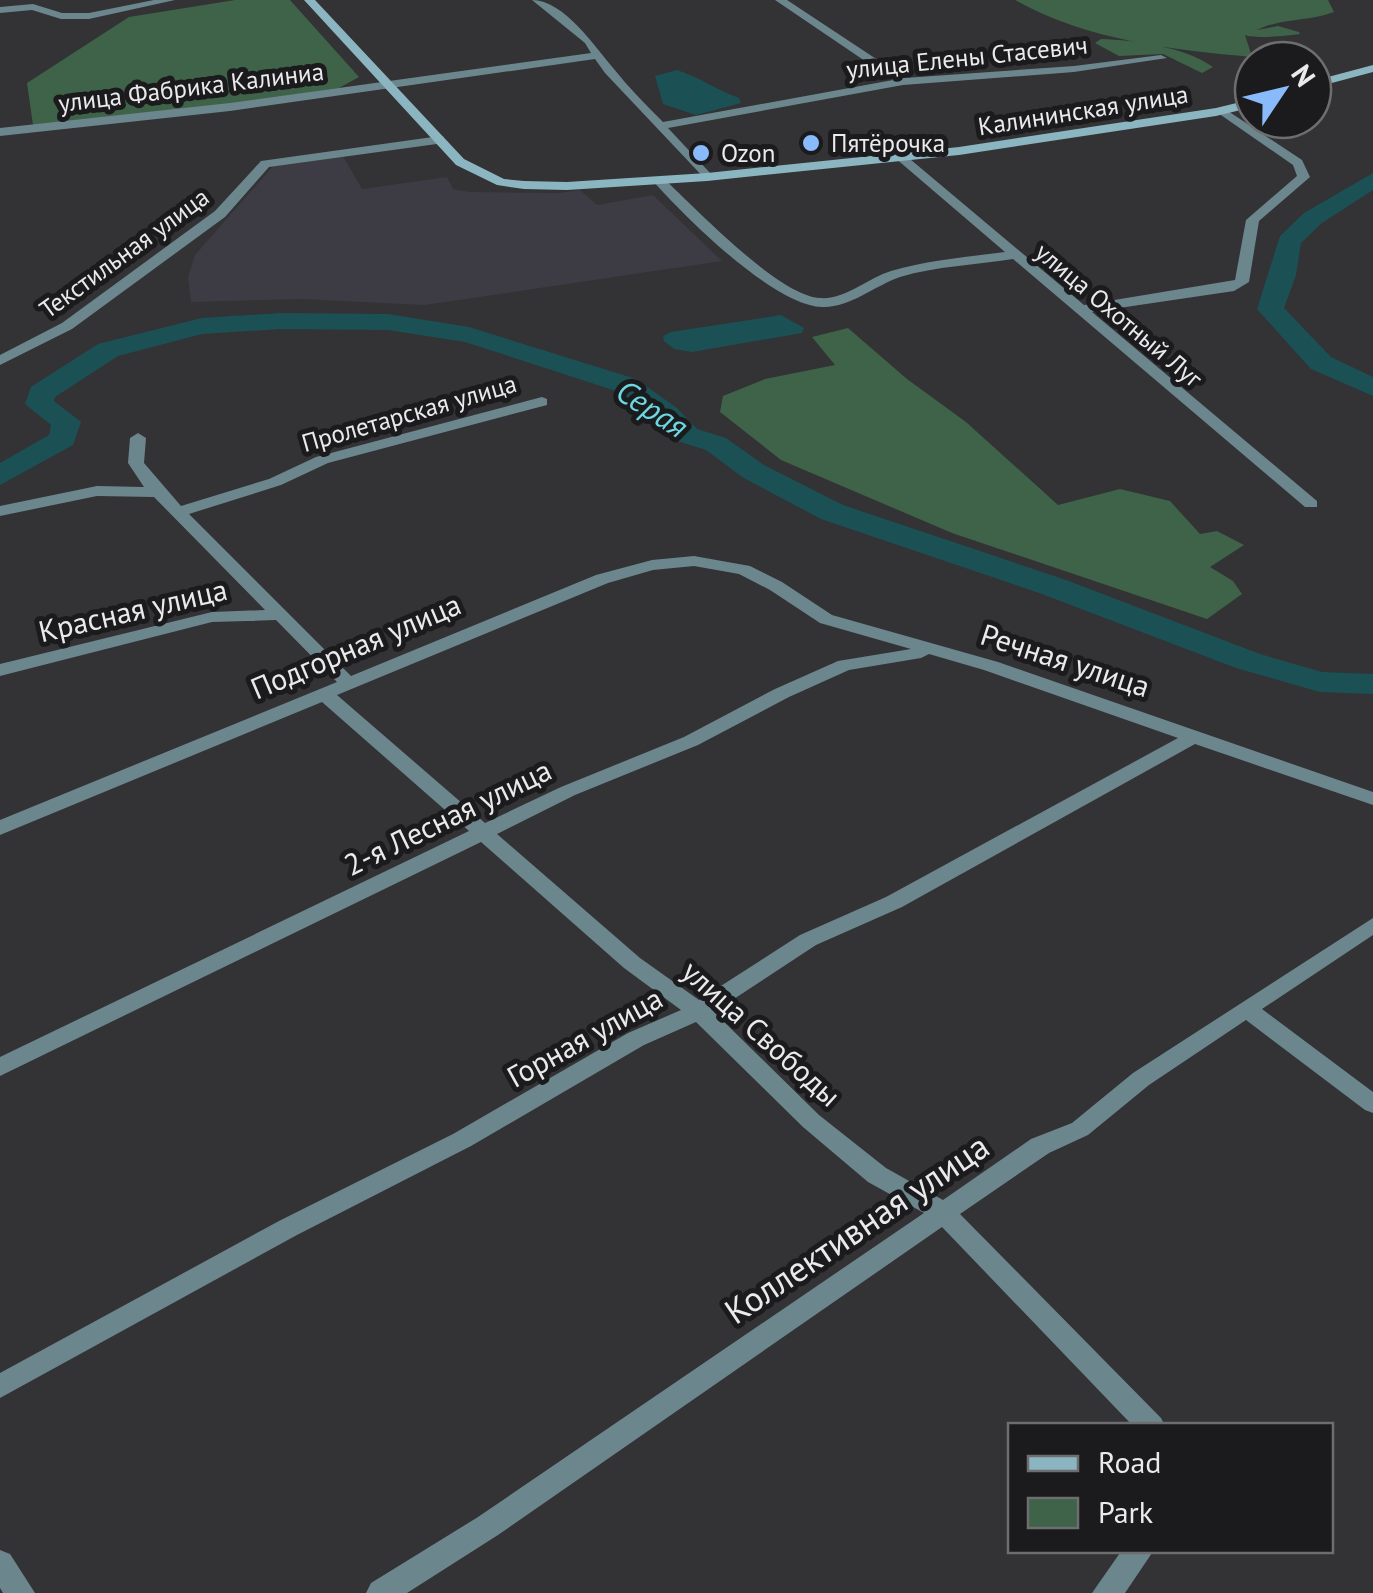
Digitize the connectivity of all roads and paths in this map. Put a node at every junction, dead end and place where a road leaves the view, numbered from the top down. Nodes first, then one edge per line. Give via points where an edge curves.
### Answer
1 (20, 0) edge
2 (168, 0) edge
3 (309, 0) edge
4 (537, 0) edge
5 (780, 0) edge
6 (33, 7) junction
7 (0, 10) edge
8 (598, 55) junction
9 (1161, 58) dead end
10 (1373, 68) edge
11 (1333, 79) edge
12 (902, 82) junction
13 (388, 85) junction
14 (1233, 108) edge
15 (1222, 111) junction
16 (660, 126) junction
17 (0, 132) edge
18 (440, 140) junction
19 (900, 158) junction
20 (707, 178) junction
21 (660, 181) junction
22 (1014, 255) junction
23 (1079, 310) junction
24 (0, 361) edge
25 (542, 402) dead end
26 (138, 438) dead end
27 (157, 492) junction
28 (1311, 504) dead end
29 (0, 512) edge
30 (177, 512) junction
31 (744, 570) joint
32 (280, 614) junction
33 (932, 651) junction
34 (0, 670) edge
35 (348, 683) junction
36 (323, 693) junction
37 (1195, 736) junction
38 (1373, 799) edge
39 (0, 828) edge
40 (482, 835) junction
41 (1373, 924) edge
42 (699, 1010) junction
43 (1249, 1011) junction
44 (0, 1067) edge
45 (1373, 1104) edge
46 (942, 1211) junction
47 (0, 1386) edge
48 (1149, 1423) edge
49 (1138, 1553) edge
50 (0, 1563) edge
51 (20, 1593) edge
52 (381, 1593) edge
53 (1108, 1593) edge

1 - 6 street
2 - 6 street via 89,16
3 - 13 street
4 - 8 street
5 - 12 street
6 - 7 street
8 - 13 street, улица Фабрика Калиниа
8 - 16 street
9 - 12 street, улица Елены Стасевич
10 - 11 street
12 - 16 street, улица Елены Стасевич
13 - 17 street, улица Фабрика Калиниа
13 - 18 street
14 - 15 street, Калининская улица
15 - 19 street, Калининская улица
15 - 23 street via 1304,172 1253,220 1246,274 1234,287
16 - 20 street
18 - 21 street, Калининская улица via 460,162 501,182
18 - 24 street, Текстильная улица via 265,164 220,214 66,326
19 - 20 street, Калининская улица
19 - 22 street, улица Охотный Луг
20 - 21 street, Калининская улица
21 - 22 street via 750,265 810,302 844,298 892,276
22 - 23 street, улица Охотный Луг
23 - 28 street, улица Охотный Луг
25 - 30 street, Пролетарская улица via 322,460
26 - 27 street via 136,463
27 - 29 street via 96,491
27 - 30 street
30 - 32 street
31 - 33 street, Речная улица via 826,619
31 - 35 street, Подгорная улица via 694,561 652,565
32 - 34 street, Красная улица via 212,617
32 - 35 street
33 - 37 street, Речная улица
33 - 40 street, 2-я Лесная улица via 845,665
35 - 36 street, Подгорная улица
36 - 39 street, Подгорная улица
36 - 40 street, улица Свободы
37 - 38 street, Речная улица
37 - 42 street, Горная улица via 894,902 808,940
40 - 42 street, улица Свободы via 632,963
40 - 44 street, 2-я Лесная улица
41 - 43 street, Коллективная улица
42 - 46 street, улица Свободы via 811,1121 877,1175
42 - 47 street, Горная улица
43 - 45 street
43 - 46 street, Коллективная улица via 1141,1079 1080,1129 1040,1146
46 - 48 street, улица Свободы
46 - 52 street, Коллективная улица
49 - 53 street
50 - 51 street

